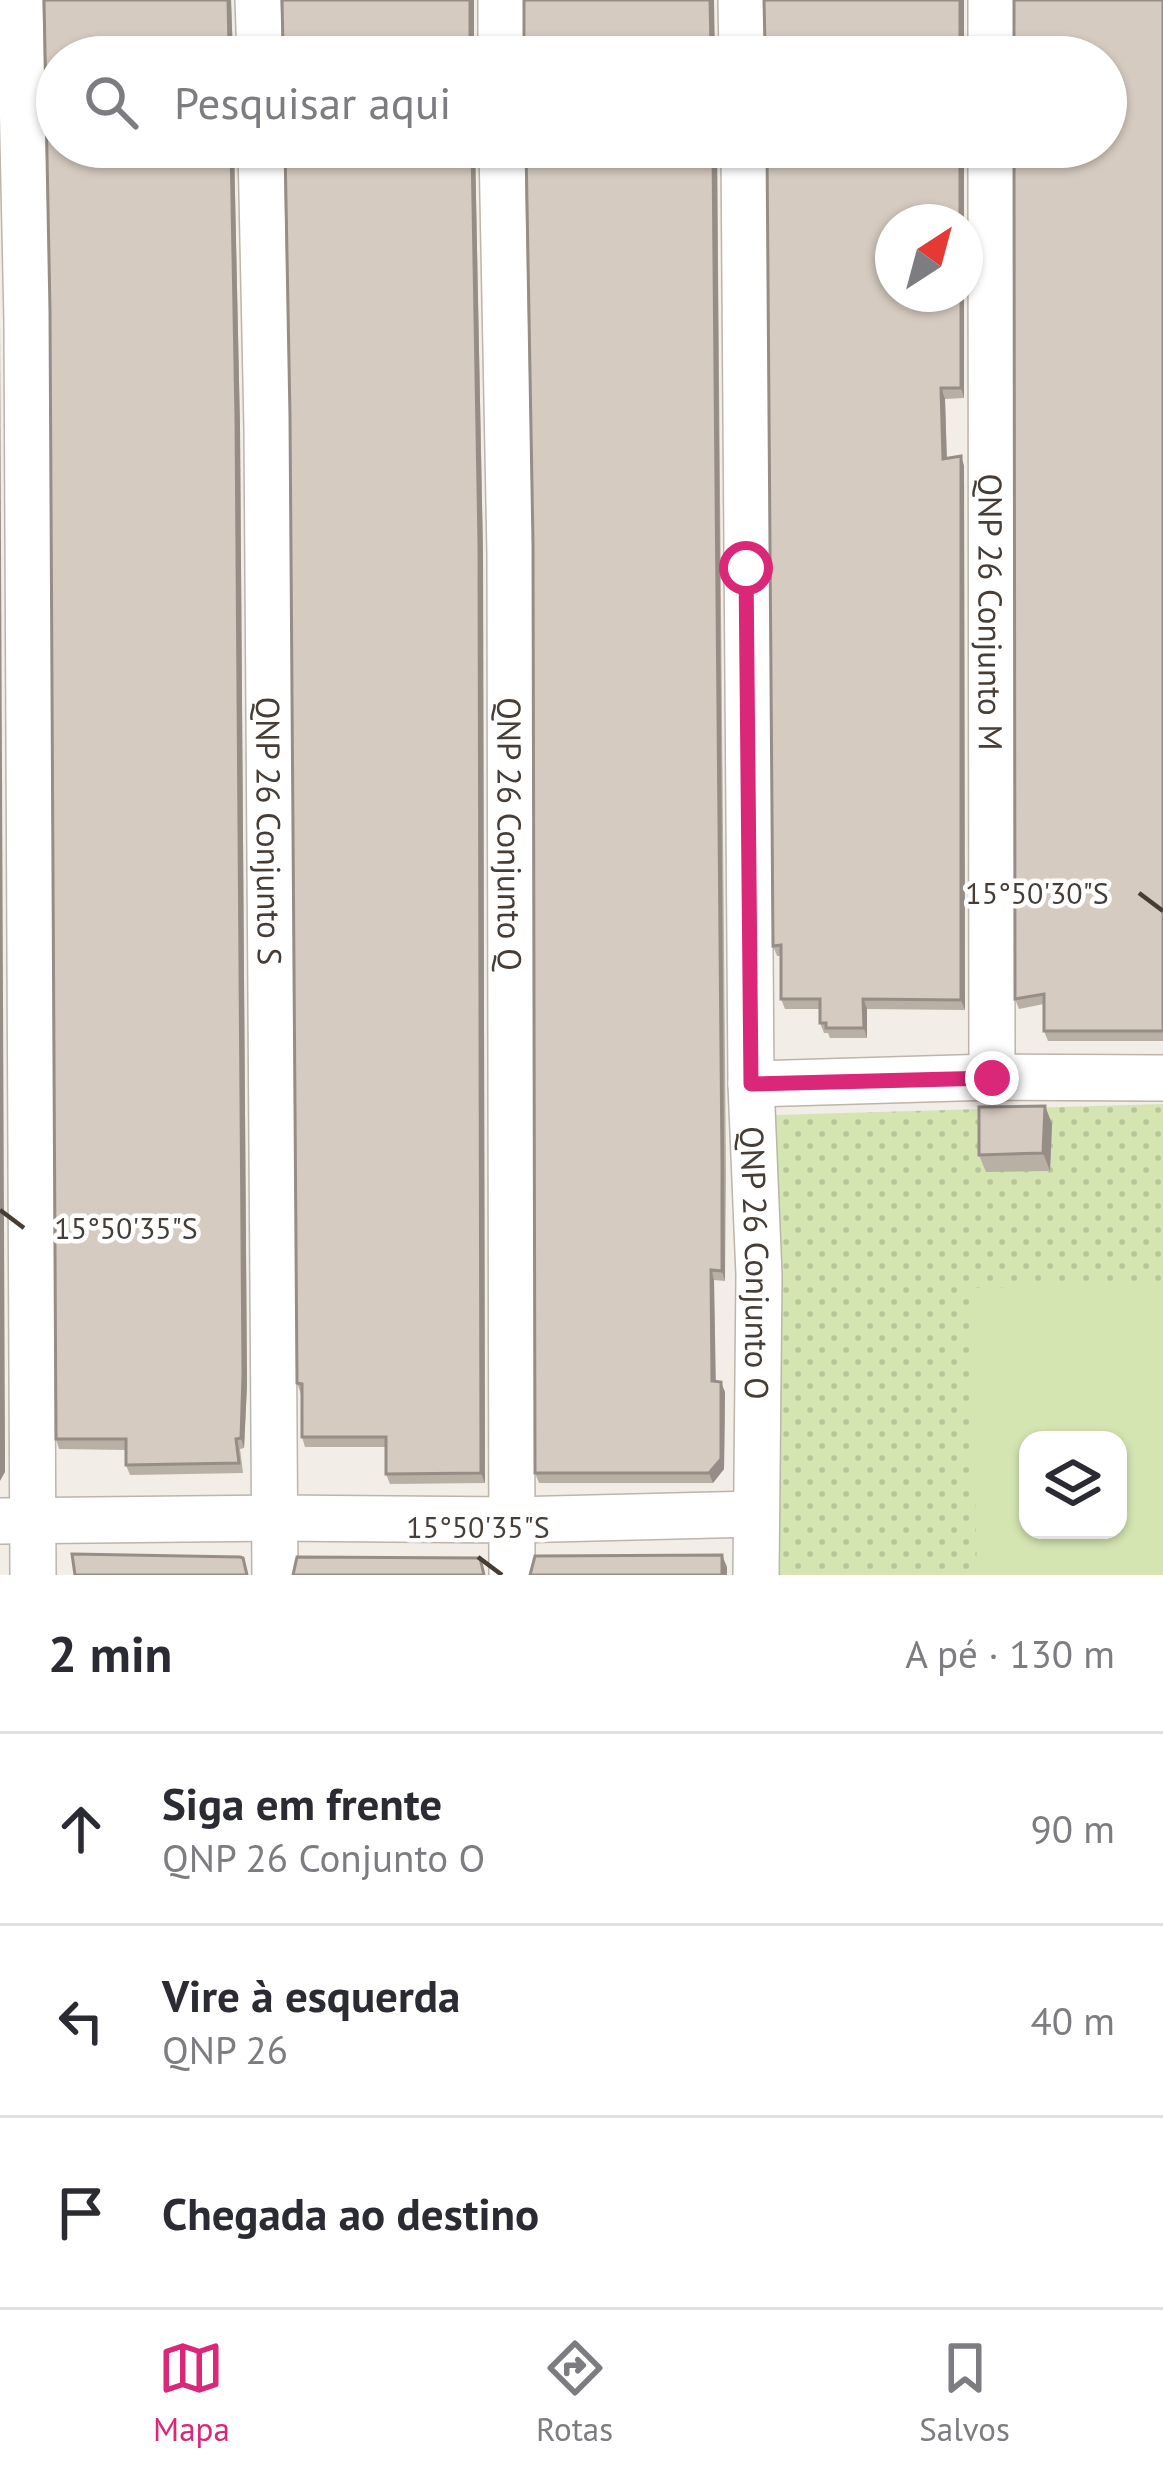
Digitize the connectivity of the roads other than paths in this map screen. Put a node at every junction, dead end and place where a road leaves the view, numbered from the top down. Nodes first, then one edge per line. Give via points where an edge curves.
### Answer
1 (20, 0) edge
2 (258, 0) edge
3 (501, 0) edge
4 (741, 0) edge
5 (991, 0) edge
6 (259, 36) edge
7 (501, 36) edge
8 (742, 36) edge
9 (991, 36) edge
10 (261, 168) edge
11 (502, 168) edge
12 (744, 168) edge
13 (991, 168) edge
14 (992, 1078) junction
15 (1163, 1078) edge
16 (751, 1084) junction
17 (755, 1514) junction
18 (275, 1518) junction
19 (512, 1520) junction
20 (16, 1521) edge
21 (33, 1575) edge
22 (275, 1575) edge
23 (512, 1575) edge
24 (756, 1575) edge

1 - 20 street via 27,322
2 - 6 street
3 - 7 street
4 - 8 street
5 - 9 street
10 - 18 street, QNP 26 Conjunto S
11 - 19 street, QNP 26 Conjunto Q
12 - 16 street, QNP 26 Conjunto O
13 - 14 street, QNP 26 Conjunto M
14 - 15 street
14 - 16 street
16 - 17 street, QNP 26 Conjunto O via 759,1275
17 - 19 street
17 - 24 street, QNP 26 Conjunto O
18 - 19 street
18 - 20 street
18 - 22 street, QNP 26 Conjunto S
19 - 23 street, QNP 26 Conjunto Q
20 - 21 street

